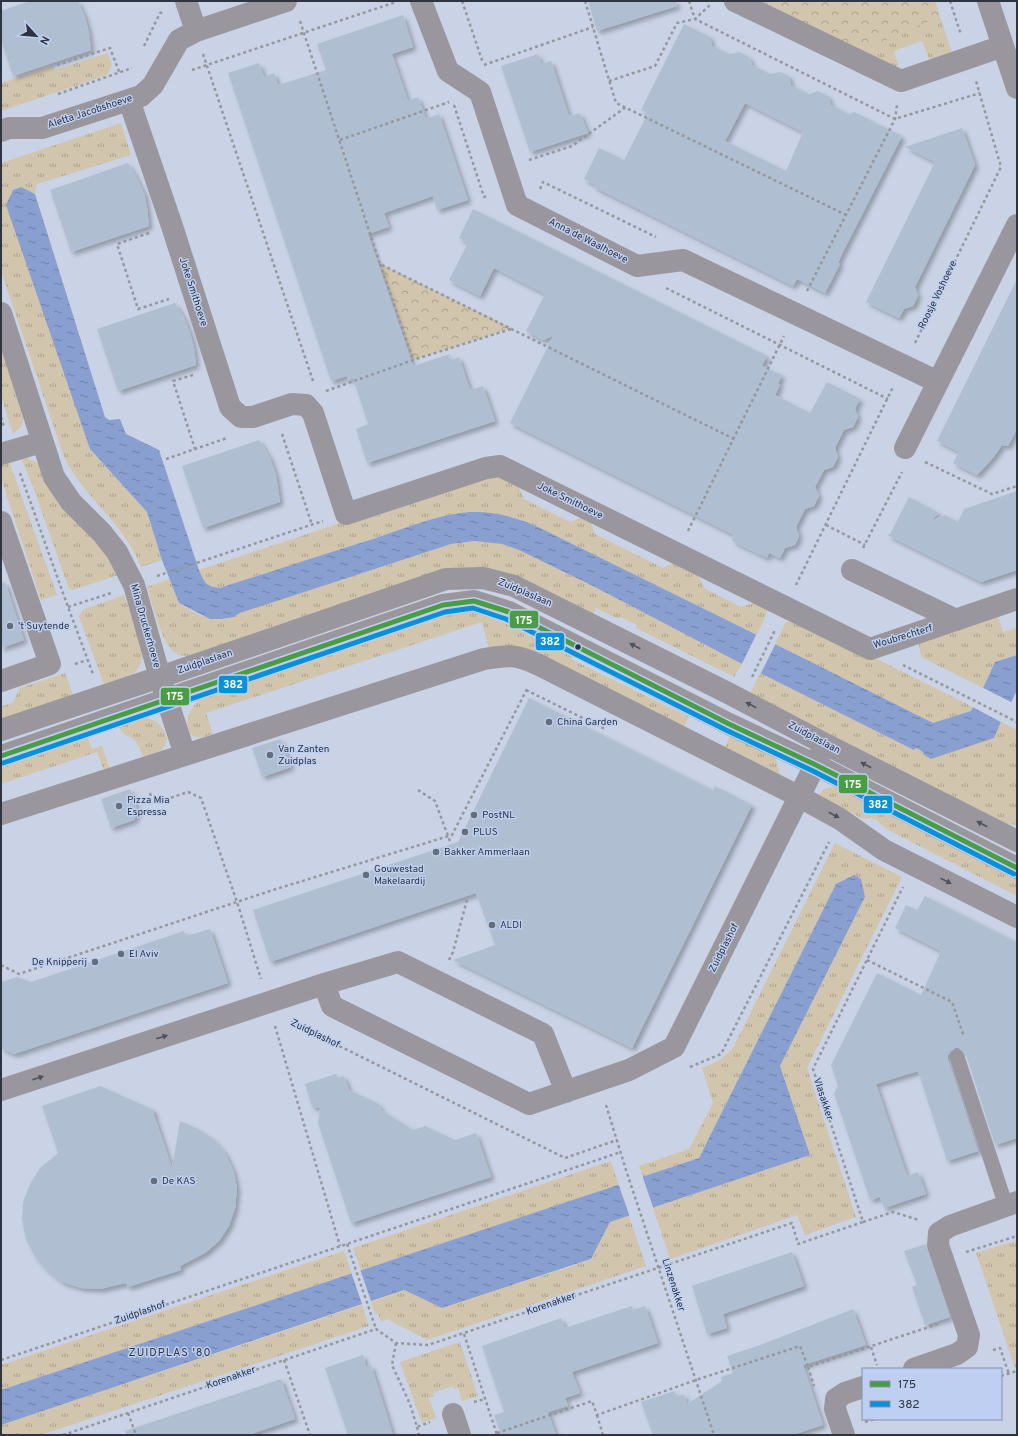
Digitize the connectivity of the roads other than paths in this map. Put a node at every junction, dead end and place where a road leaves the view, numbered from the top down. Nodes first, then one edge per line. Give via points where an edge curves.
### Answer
1 (286, 1) edge
2 (421, 1) edge
3 (735, 1) edge
4 (988, 1) edge
5 (186, 3) edge
6 (196, 31) junction
7 (1003, 46) junction
8 (1017, 88) edge
9 (129, 100) junction
10 (1, 131) edge
11 (1016, 231) edge
12 (1, 313) edge
13 (938, 382) junction
14 (42, 442) junction
15 (908, 451) road end
16 (6, 452) edge
17 (1, 522) edge
18 (852, 570) road end
19 (1017, 599) edge
20 (785, 607) joint
21 (956, 620) junction
22 (160, 677) junction
23 (1, 681) edge
24 (166, 700) junction
25 (1, 730) edge
26 (825, 744) junction
27 (185, 755) junction
28 (1, 756) edge
29 (816, 765) junction
30 (800, 797) junction
31 (1, 814) edge
32 (1017, 841) edge
33 (1017, 868) edge
34 (1017, 916) edge
35 (324, 984) junction
36 (957, 1057) road end
37 (1, 1090) edge
38 (566, 1092) junction
39 (1011, 1204) edge
40 (917, 1368) edge
41 (862, 1387) edge
42 (453, 1414) road end
43 (460, 1435) edge
44 (844, 1435) edge

1 - 6 street, Aletta Jacobshoeve
2 - 13 street, Anna de Waalhoeve via 448,71 480,92 517,205 637,266 683,260
3 - 7 street via 901,81
4 - 7 street
5 - 6 street
6 - 9 street, Aletta Jacobshoeve via 179,40 154,85 141,96
7 - 8 street
9 - 10 street, Aletta Jacobshoeve via 42,128 9,128
9 - 20 street, Joke Smithoeve via 230,407 241,416 253,417 312,400 313,414 346,514 486,468 500,466
11 - 13 street
12 - 14 street, Mina Druckerhoeve
13 - 15 street
14 - 16 street
14 - 22 street, Mina Druckerhoeve via 54,477 71,502 102,532 117,552 134,585
17 - 23 street via 50,664
18 - 21 street, Woubrechterf
19 - 21 street, Woubrechterf
20 - 21 street, Woubrechterf via 870,648
22 - 24 street, Mina Druckerhoeve
22 - 25 street, Zuidplaslaan
26 -> 22 street, Zuidplaslaan via 514,586 483,578 446,579
24 - 27 street, Mina Druckerhoeve
24 - 28 street
24 - 29 street via 443,605 474,601 509,612 729,724
26 - 29 street, Zuidplashof
32 -> 26 street, Zuidplaslaan
27 - 30 street via 484,659 509,655 539,665
27 - 31 street
29 - 30 street, Zuidplashof
29 - 33 street
30 -> 34 street via 840,819 884,850
30 - 38 street, Zuidplashof via 674,1047 629,1070
37 -> 35 street via 271,1011
35 - 38 street, Zuidplashof via 332,1006 529,1104
35 - 38 street via 398,962 543,1034
36 - 39 lane
39 - 40 street via 950,1226 939,1234 938,1246 968,1335 967,1347 957,1354
41 - 44 street via 836,1399 835,1409
42 - 43 street

